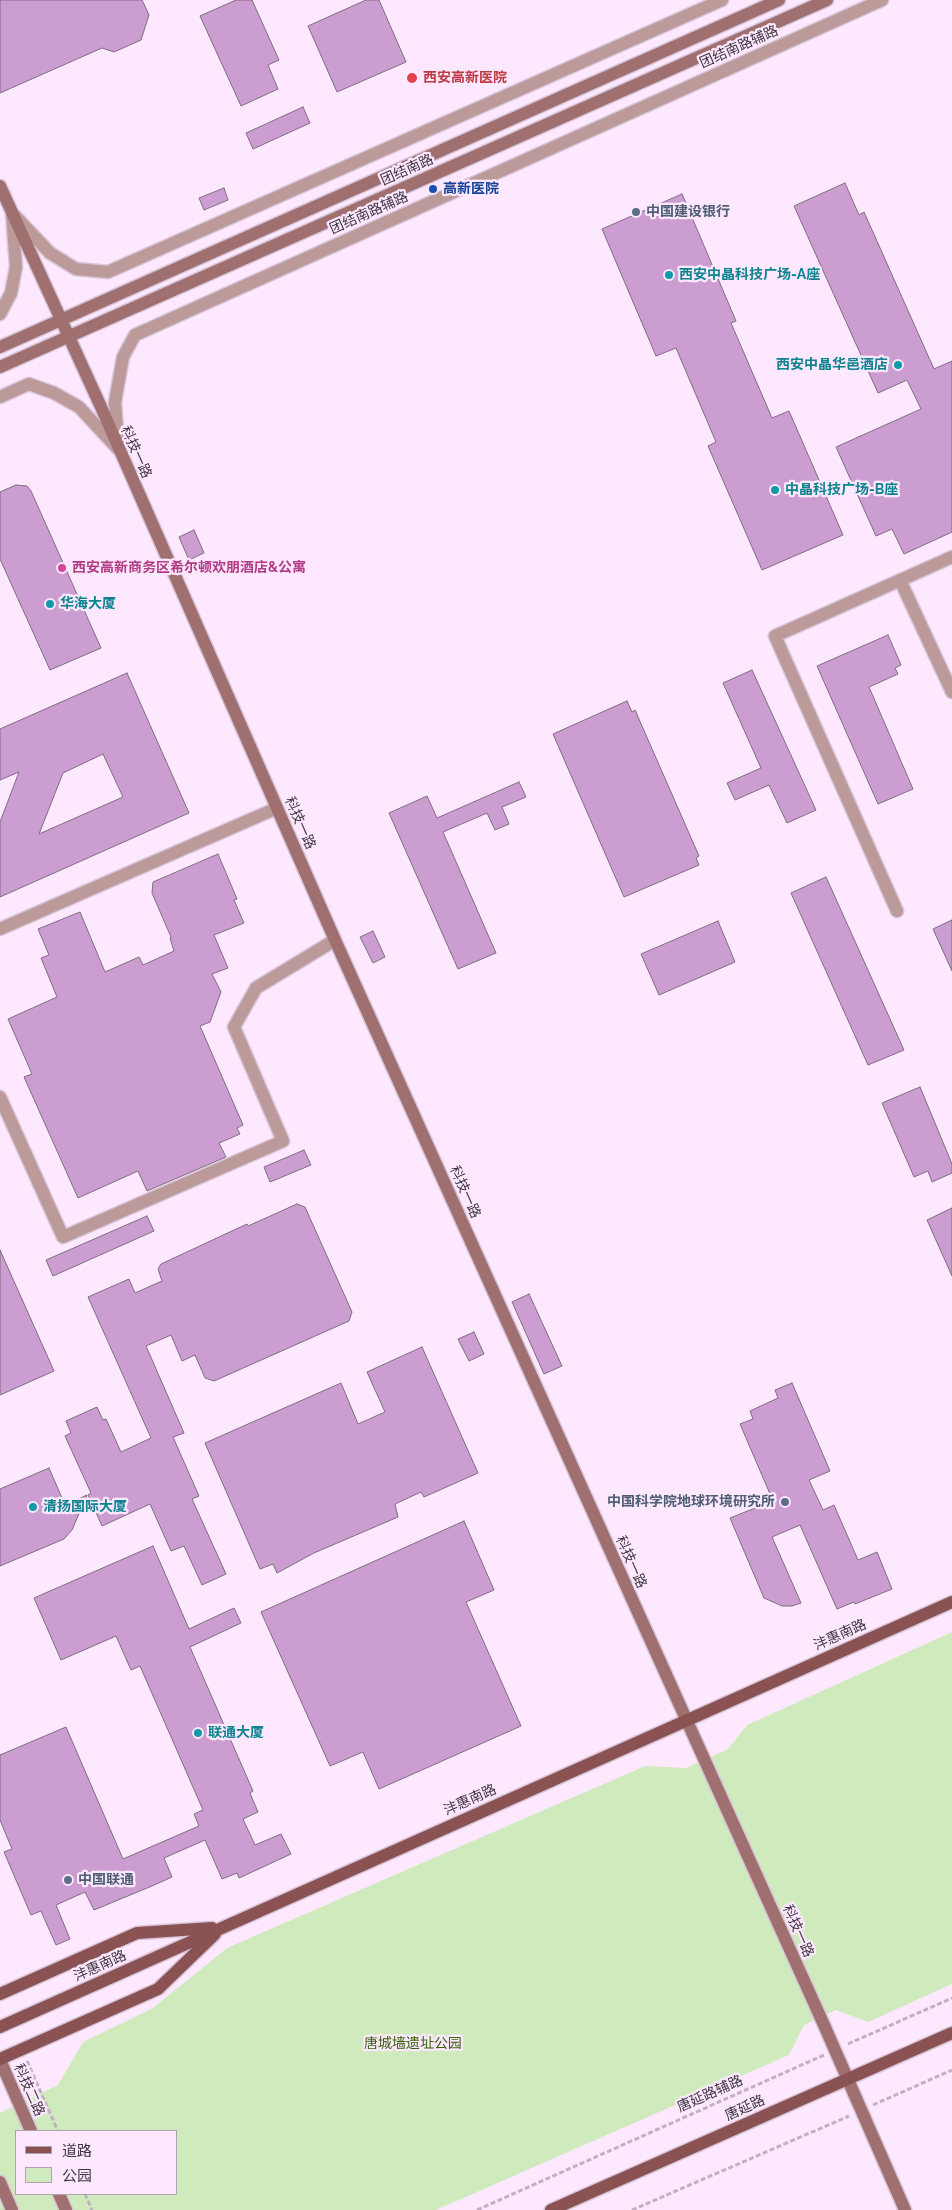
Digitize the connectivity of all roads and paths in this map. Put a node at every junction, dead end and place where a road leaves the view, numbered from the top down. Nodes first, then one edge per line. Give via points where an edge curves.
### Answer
1 (722, 0) edge
2 (779, 0) edge
3 (827, 0) edge
4 (882, 0) edge
5 (0, 186) edge
6 (12, 213) junction
7 (0, 314) edge
8 (60, 320) junction
9 (68, 337) junction
10 (0, 347) edge
11 (0, 368) edge
12 (0, 397) edge
13 (118, 448) junction
14 (952, 557) edge
15 (900, 580) junction
16 (952, 692) edge
17 (276, 808) junction
18 (897, 911) dead end
19 (0, 929) edge
20 (335, 940) junction
21 (0, 1097) edge
22 (952, 1602) edge
23 (686, 1720) junction
24 (222, 1928) junction
25 (0, 1994) edge
26 (952, 1998) edge
27 (0, 2027) edge
28 (952, 2032) edge
29 (22, 2050) junction
30 (835, 2050) junction
31 (0, 2060) edge
32 (952, 2070) edge
33 (847, 2079) junction
34 (861, 2111) junction
35 (31, 2130) edge
36 (58, 2130) edge
37 (0, 2182) edge
38 (59, 2195) edge
39 (85, 2195) edge
40 (12, 2210) edge
41 (66, 2210) edge
42 (92, 2210) edge
43 (477, 2210) edge
44 (551, 2210) edge
45 (632, 2210) edge
46 (905, 2210) edge

1 - 6 street via 108,272 76,269 50,253
2 - 8 street, 团结南路
3 - 9 street, 团结南路
4 - 13 street, 团结南路辅路 via 135,335 123,357 115,402
5 - 6 street, 科技一路
6 - 7 street via 16,267 11,293
6 - 8 street, 科技一路
8 - 9 street, 科技一路
8 - 10 street, 团结南路
9 - 11 street, 团结南路
9 - 13 street, 科技一路
12 - 13 street via 29,384 54,393 79,407
13 - 17 street, 科技一路
14 - 15 street
15 - 16 street
15 - 18 street via 775,636
17 - 19 street
17 - 20 street, 科技一路
20 - 21 street via 256,988 234,1027 283,1141 63,1237
20 - 23 street, 科技一路
22 - 23 main road, 沣惠南路
23 - 24 main road, 沣惠南路
23 - 30 street, 科技一路
24 - 25 main road via 137,1933
24 - 27 main road, 沣惠南路
24 - 29 main road via 158,1989
26 - 30 path, 唐延路辅路
28 - 33 main road, 唐延路
29 - 31 main road
29 - 36 path
30 - 33 street, 科技一路
30 - 43 path, 唐延路辅路
31 - 35 street, 科技二路
32 - 34 path
33 - 34 street, 科技一路
33 - 44 main road, 唐延路
34 - 45 path
34 - 46 street, 科技一路
37 - 40 street
38 - 41 street
39 - 42 path

